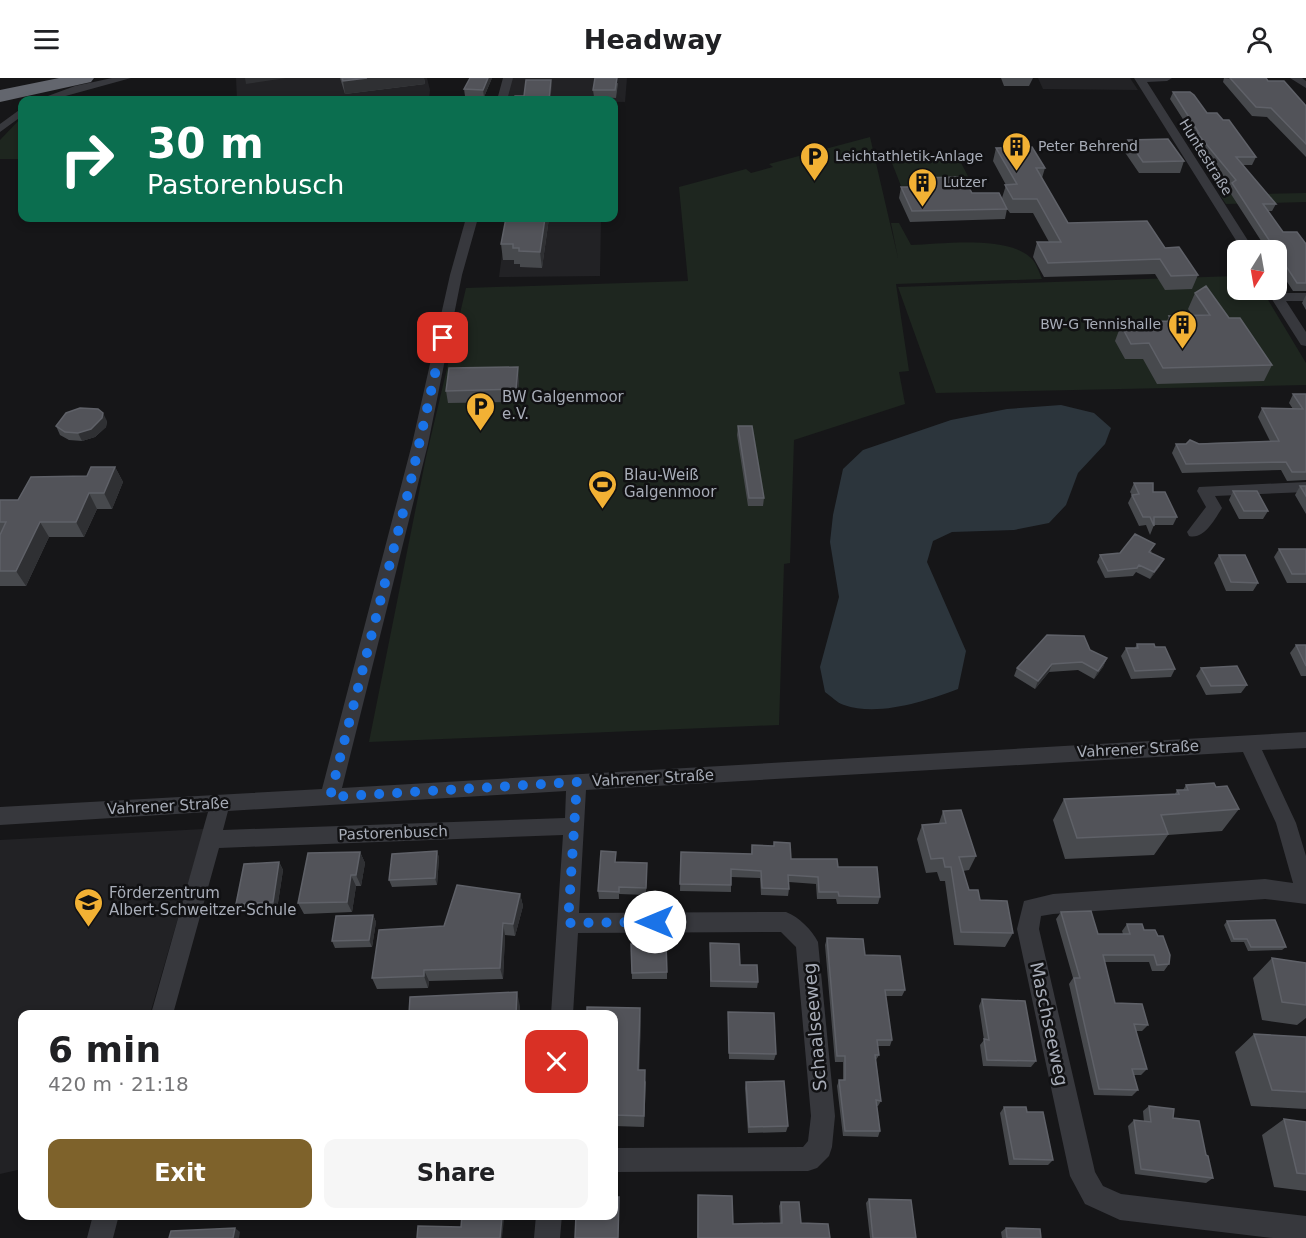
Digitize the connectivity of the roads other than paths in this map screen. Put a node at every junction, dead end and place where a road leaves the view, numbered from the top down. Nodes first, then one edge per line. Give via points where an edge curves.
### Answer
1 (50, 78) edge
2 (85, 78) edge
3 (99, 78) edge
4 (126, 78) edge
5 (508, 78) edge
6 (1167, 78) edge
7 (1295, 78) edge
8 (1139, 79) edge
9 (1306, 85) edge
10 (0, 89) edge
11 (0, 96) edge
12 (38, 96) edge
13 (54, 96) edge
14 (503, 96) edge
15 (18, 104) edge
16 (18, 114) edge
17 (0, 115) edge
18 (0, 129) edge
19 (471, 222) edge
20 (1242, 240) edge
21 (1287, 295) edge
22 (1306, 297) edge
23 (1279, 300) edge
24 (1306, 342) edge
25 (1306, 487) edge
26 (1195, 532) dead end
27 (1306, 740) edge
28 (1248, 742) junction
29 (577, 782) junction
30 (330, 797) junction
31 (221, 802) junction
32 (0, 816) edge
33 (574, 826) junction
34 (212, 840) junction
35 (1306, 893) edge
36 (568, 923) junction
37 (163, 1010) edge
38 (562, 1010) edge
39 (618, 1160) edge
40 (105, 1220) edge
41 (549, 1220) edge
42 (1306, 1230) edge
43 (100, 1238) edge
44 (547, 1238) edge

1 - 10 highway
2 - 11 highway
3 - 12 highway
4 - 13 street
5 - 14 street
6 - 8 street
7 - 9 street
8 - 20 street, Huntestraße
15 - 17 highway
16 - 18 street
19 - 30 street via 420,444
21 - 22 street
23 - 24 street
25 - 26 street via 1205,491 1214,508
27 - 28 street, Vahrener Straße
28 - 29 street, Vahrener Straße
28 - 35 street via 1286,823
29 - 30 street, Vahrener Straße
29 - 33 street
30 - 31 street, Vahrener Straße
31 - 32 street, Vahrener Straße
31 - 34 street
33 - 34 street, Pastorenbusch
33 - 36 street
34 - 37 street
35 - 42 street, Maschseeweg via 1265,889 1053,904 1032,908 1028,928 1083,1176 1094,1195 1120,1207
36 - 38 street
36 - 39 street, Schaalseeweg via 786,922 807,942 823,1116 820,1148 808,1159
40 - 43 street
41 - 44 street

